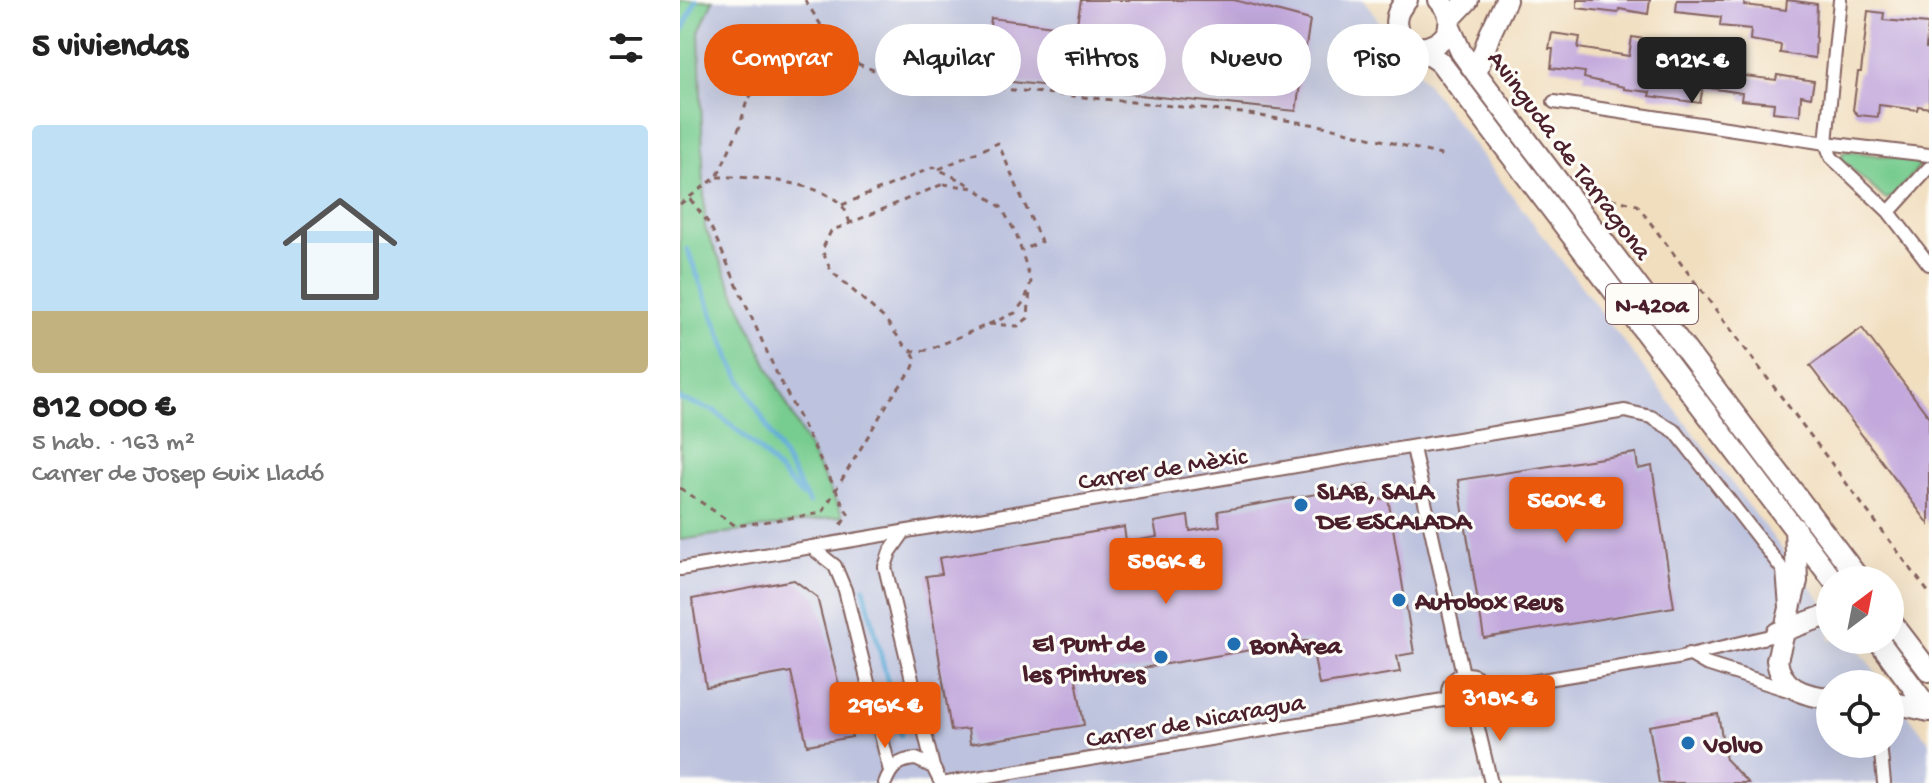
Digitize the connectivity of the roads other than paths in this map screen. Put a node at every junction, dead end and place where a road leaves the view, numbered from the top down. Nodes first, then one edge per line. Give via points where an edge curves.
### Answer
1 (1439, 0) edge
2 (1468, 0) edge
3 (1506, 0) edge
4 (1840, 0) edge
5 (1450, 22) junction
6 (1429, 47) edge
7 (1429, 55) edge
8 (1476, 73) junction
9 (1554, 102) dead end
10 (1826, 143) junction
11 (1929, 155) edge
12 (1929, 168) edge
13 (1889, 212) junction
14 (1929, 264) edge
15 (1413, 448) junction
16 (1795, 528) junction
17 (904, 532) junction
18 (811, 547) junction
19 (1823, 566) edge
20 (1849, 566) edge
21 (680, 569) edge
22 (1816, 619) edge
23 (1781, 629) junction
24 (1904, 638) edge
25 (1904, 653) edge
26 (1689, 654) junction
27 (1888, 654) edge
28 (1928, 670) edge
29 (1463, 674) junction
30 (1486, 689) junction
31 (1806, 695) junction
32 (1816, 696) edge
33 (1449, 699) junction
34 (1904, 705) edge
35 (1929, 710) edge
36 (1474, 711) junction
37 (1881, 758) edge
38 (933, 767) junction
39 (887, 777) edge
40 (941, 783) edge
41 (947, 783) edge
42 (1491, 783) edge
43 (1884, 783) edge

1 - 5 main road, N-420a
2 - 5 main road
3 - 8 main road
4 - 10 street
5 - 6 main road via 1441,41
5 - 8 main road, Avinguda de Tarragona / N-420a
7 - 16 main road, Avinguda de Tarragona / N-420a via 1440,62
8 - 20 main road, Avinguda de Tarragona / N-420a
9 - 10 street
10 - 11 street
10 - 13 street via 1831,157
12 - 13 street
13 - 14 street
15 - 17 street, Carrer de Mèxic
15 - 23 street, Carrer de Mèxic via 1625,411 1651,417 1676,432 1783,570
15 - 29 street
16 - 19 main road, Avinguda de Tarragona / N-420a
16 - 23 main road via 1797,581
17 - 18 street, Carrer de Mèxic
17 - 38 street via 885,567
18 - 21 street, Carrer de Mèxic
18 - 39 street via 835,566 845,590
22 - 23 main road
23 - 26 street
23 - 31 main road via 1778,671 1785,683
24 - 28 main road
25 - 28 main road
26 - 30 street
26 - 31 street
27 - 35 main road
29 - 30 street via 1475,675
29 - 33 street via 1451,683
30 - 36 street via 1483,704
31 - 32 main road
33 - 36 street via 1457,709
33 - 41 street, Carrer de Nicaragua
34 - 35 main road
36 - 42 street
37 - 43 street
38 - 39 street via 906,760
38 - 40 street

